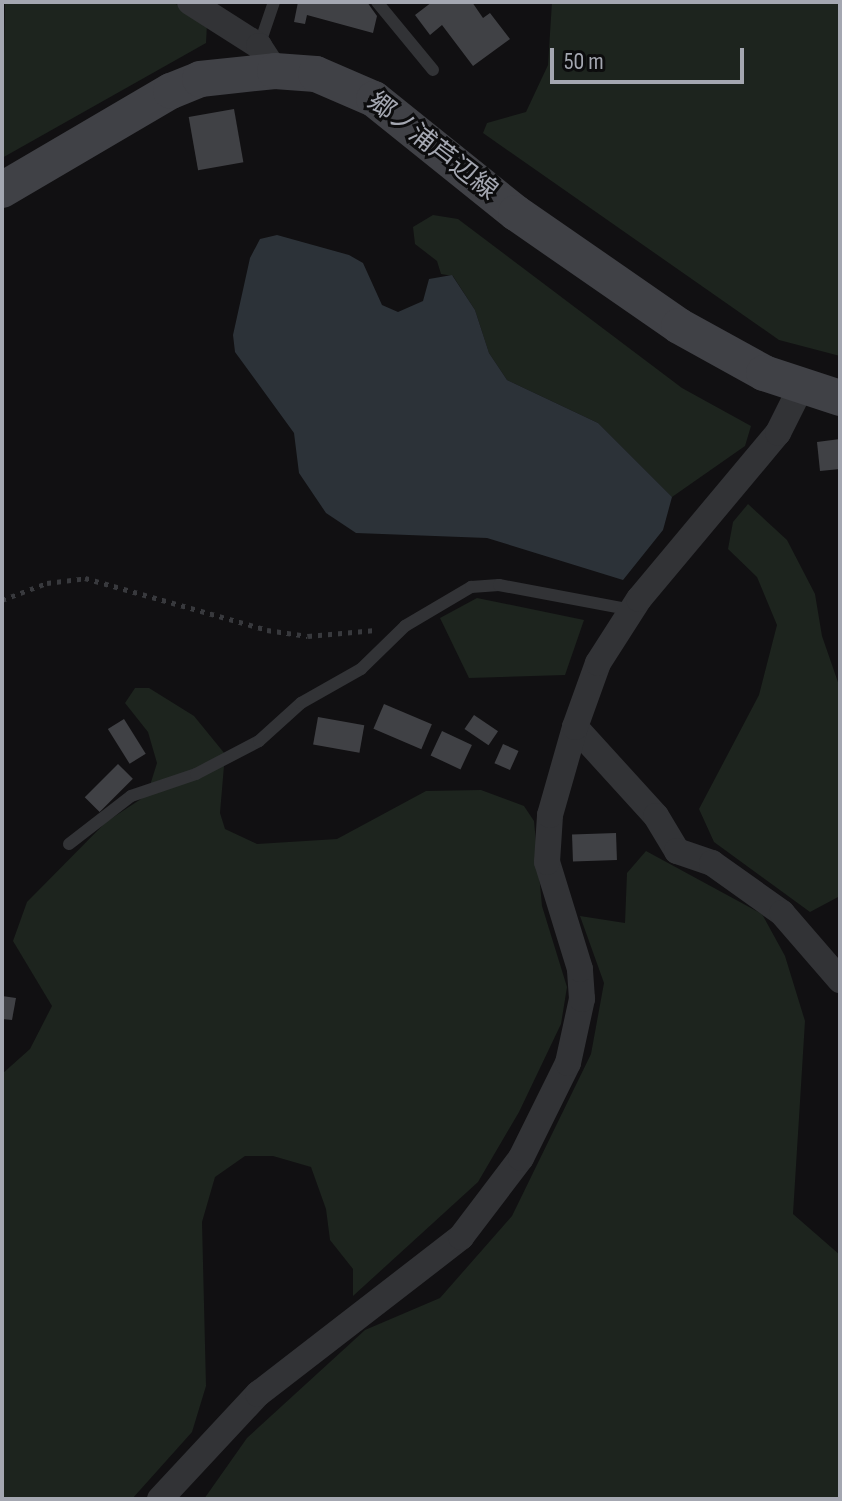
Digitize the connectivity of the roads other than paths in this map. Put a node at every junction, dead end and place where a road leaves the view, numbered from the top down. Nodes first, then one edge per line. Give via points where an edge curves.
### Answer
1 (190, 2) edge
2 (274, 2) edge
3 (377, 2) edge
4 (267, 59) junction
5 (433, 70) dead end
6 (2, 190) edge
7 (800, 389) junction
8 (840, 398) edge
9 (632, 610) junction
10 (575, 727) junction
11 (69, 844) dead end
12 (840, 980) edge
13 (160, 1499) edge

1 - 4 street
2 - 4 lane
3 - 5 lane
4 - 6 main road, 郷ノ浦芦辺線 via 171,91
4 - 7 main road, 郷ノ浦芦辺線 via 374,99 516,213 679,326
7 - 8 main road, 郷ノ浦芦辺線
7 - 9 street via 778,433
9 - 10 street via 598,663
9 - 11 lane via 499,585 471,587 405,626 361,669 301,703 259,741 196,774 131,796
10 - 12 street via 656,816 677,851 712,863 782,913
10 - 13 street via 550,815 547,862 580,969 582,999 568,1063 521,1158 461,1237 258,1394

